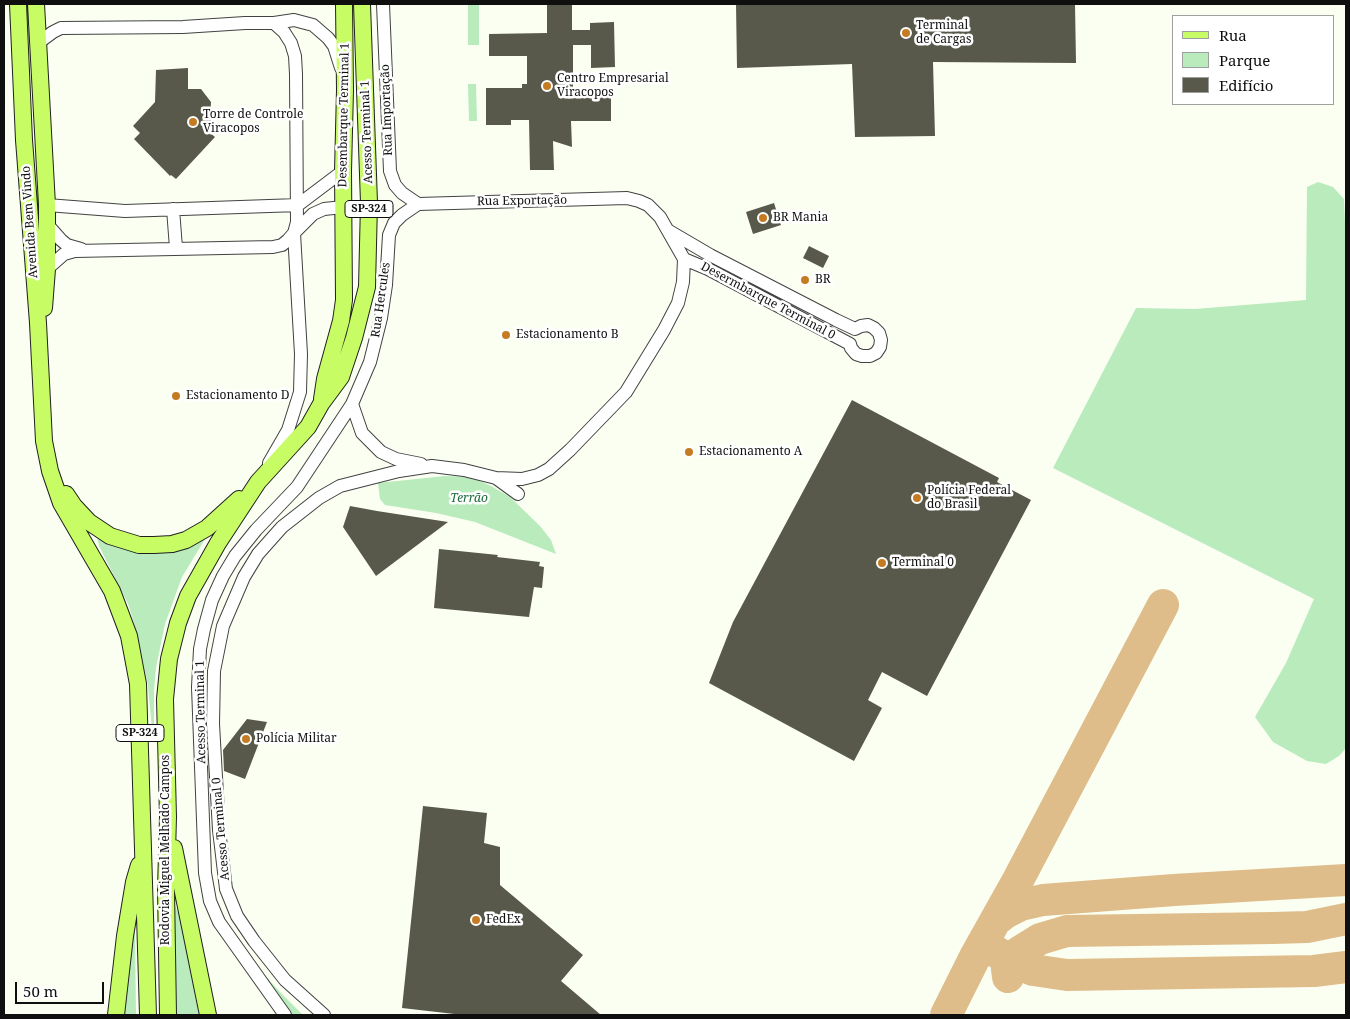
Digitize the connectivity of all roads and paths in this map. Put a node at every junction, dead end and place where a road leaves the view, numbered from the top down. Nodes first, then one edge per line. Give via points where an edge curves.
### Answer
1 (18, 4) edge
2 (36, 4) edge
3 (344, 4) edge
4 (362, 4) edge
5 (383, 4) edge
6 (274, 23) junction
7 (38, 43) junction
8 (345, 90) junction
9 (343, 171) junction
10 (418, 204) junction
11 (47, 205) junction
12 (298, 205) junction
13 (343, 207) junction
14 (174, 209) junction
15 (46, 223) junction
16 (667, 229) junction
17 (294, 233) junction
18 (176, 248) junction
19 (83, 250) junction
20 (684, 259) junction
21 (47, 269) junction
22 (38, 323) junction
23 (322, 404) junction
24 (352, 404) junction
25 (308, 427) joint
26 (44, 441) joint
27 (432, 466) junction
28 (50, 471) junction
29 (496, 478) junction
30 (258, 482) junction
31 (518, 494) dead end
32 (168, 817) junction
33 (144, 851) junction
34 (116, 1015) edge
35 (148, 1015) edge
36 (168, 1015) edge
37 (208, 1015) edge
38 (284, 1015) edge
39 (324, 1015) edge

1 - 22 main road, Avenida Bem Vindo / SP-324 via 24,140
2 - 7 main road
3 - 8 main road, Desembarque Terminal 1
4 - 23 main road, Acesso Terminal 1 / SP-324 via 369,203 367,287 341,377
5 - 10 street, Rua Importação via 390,171 395,185
6 - 7 street via 61,28
6 - 8 street via 294,20 320,29 334,46
6 - 12 street via 288,37 295,56
7 - 11 main road
8 - 9 main road, Desembarque Terminal 1
9 - 12 street
9 - 13 main road, Desembarque Terminal 1
10 - 16 street, Rua Exportação via 627,198 648,205
10 - 24 street, Rua Hercules via 394,223 389,235 381,318 370,362
11 - 14 street via 125,211
11 - 15 main road
12 - 14 street
12 - 17 street
13 - 17 street via 313,214
13 - 23 main road, Desembarque Terminal 1 via 342,321 325,378
14 - 18 street
15 - 19 street via 67,245
15 - 21 main road
16 - 20 street
16 - 20 street, Desermbarque Terminal 0 via 710,255 836,320 855,329 868,325 874,328 879,333 880,347 870,356 856,354 850,344
17 - 18 street via 282,245 273,247
17 - 30 street via 300,392 288,430
18 - 19 street
19 - 21 street via 64,254
20 - 29 street via 678,303 626,392 549,469 522,479
21 - 22 main road via 44,310
22 - 26 main road, Avenida Bem Vindo / SP-324
23 - 25 main road, Acesso Terminal 1 / SP-324
24 - 27 street via 362,433 382,452 396,459
24 - 38 street, Acesso Terminal 1 via 298,488 235,556 212,600 200,649 198,687 205,872 210,901 219,922
25 - 30 main road, Rodovia Miguel Melhado Campos / SP-324
26 - 28 main road, Rodovia Miguel Melhado Campos / SP-324
27 - 29 street, Acesso Terminal 0
27 - 39 street, Acesso Terminal 0 via 340,486 291,519 258,554 244,577 222,626 216,655 213,724 226,890 237,916 254,941 285,980
28 - 30 main road via 89,522 110,536 139,545 186,540 207,528
28 - 33 main road, Rodovia Miguel Melhado Campos / SP-324 via 61,503 112,591 129,636 138,684
29 - 31 street
30 - 32 main road, Rodovia Miguel Melhado Campos / SP-324 via 218,543 188,596 178,623 169,659 165,698
32 - 36 main road, Rodovia Miguel Melhado Campos / SP-324
32 - 37 main road
33 - 34 main road via 134,882
33 - 35 main road, Rodovia Miguel Melhado Campos / SP-324

